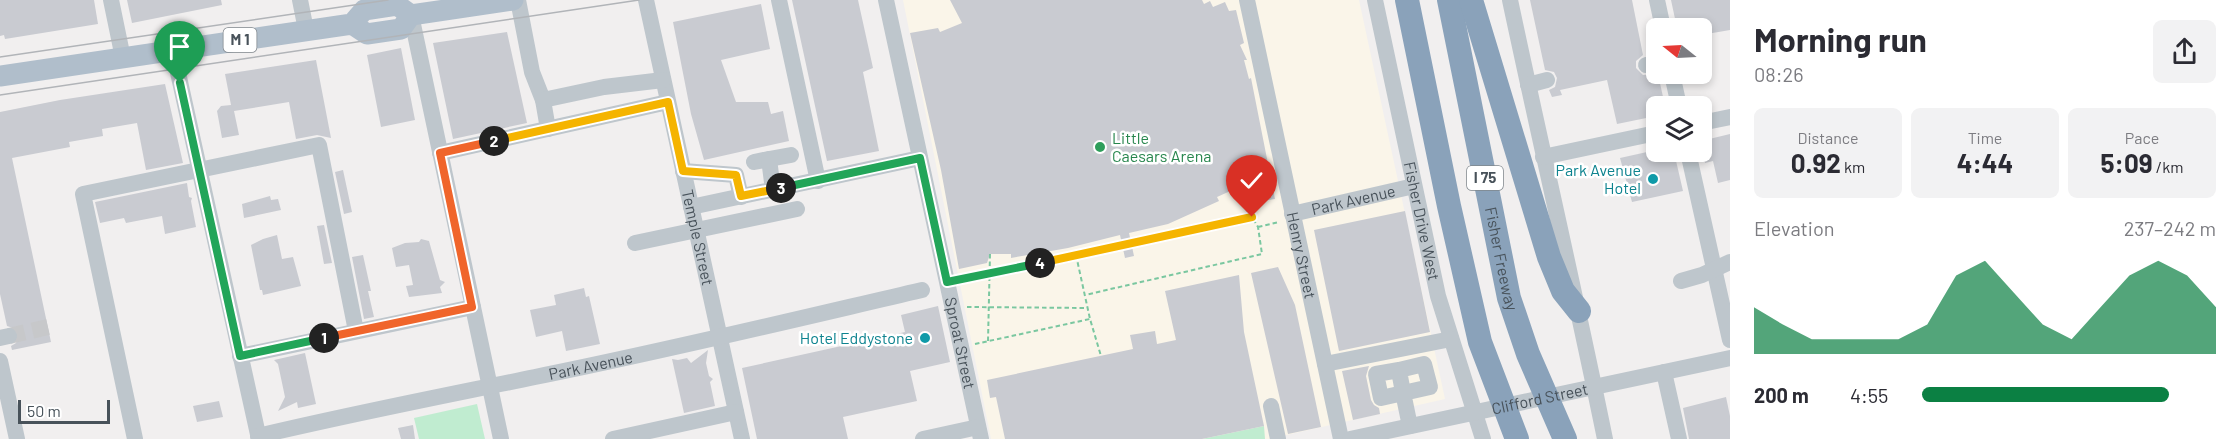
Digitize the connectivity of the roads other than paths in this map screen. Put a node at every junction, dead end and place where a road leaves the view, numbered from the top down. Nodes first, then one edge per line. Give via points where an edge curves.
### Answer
1 (111, 0) edge
2 (300, 0) edge
3 (513, 0) edge
4 (518, 0) edge
5 (646, 0) edge
6 (779, 0) edge
7 (886, 0) edge
8 (1247, 0) edge
9 (1375, 0) edge
10 (1407, 0) edge
11 (1449, 0) edge
12 (1472, 0) edge
13 (1510, 0) edge
14 (1657, 0) edge
15 (432, 6) edge
16 (411, 15) junction
17 (1661, 18) edge
18 (306, 30) junction
19 (173, 50) junction
20 (123, 58) junction
21 (0, 76) edge
22 (663, 80) junction
23 (1547, 80) dead end
24 (1528, 85) junction
25 (543, 100) junction
26 (668, 102) junction
27 (1730, 117) edge
28 (1712, 121) edge
29 (548, 129) junction
30 (1646, 135) edge
31 (440, 153) junction
32 (791, 155) dead end
33 (1543, 157) junction
34 (920, 158) junction
35 (1691, 162) edge
36 (201, 170) junction
37 (683, 171) junction
38 (818, 181) junction
39 (1414, 186) junction
40 (773, 190) junction
41 (741, 196) junction
42 (691, 207) junction
43 (797, 209) dead end
44 (1293, 216) junction
45 (696, 231) junction
46 (635, 243) dead end
47 (1730, 262) edge
48 (1720, 273) edge
49 (1681, 281) dead end
50 (922, 290) dead end
51 (472, 307) junction
52 (1579, 311) junction
53 (356, 332) junction
54 (719, 337) junction
55 (1451, 339) junction
56 (1730, 340) edge
57 (240, 356) junction
58 (1730, 358) edge
59 (0, 361) edge
60 (1325, 364) junction
61 (1399, 370) junction
62 (1664, 372) junction
63 (490, 385) junction
64 (1588, 387) junction
65 (1403, 394) junction
66 (1271, 406) dead end
67 (736, 412) junction
68 (1474, 412) junction
69 (978, 426) edge
70 (1410, 426) junction
71 (1514, 435) edge
72 (259, 437) edge
73 (17, 439) edge
74 (135, 439) edge
75 (501, 439) edge
76 (613, 439) edge
77 (742, 439) edge
78 (923, 439) edge
79 (1278, 439) edge
80 (1341, 439) edge
81 (1350, 439) edge
82 (1483, 439) edge
83 (1565, 439) edge
84 (1605, 439) edge
85 (1679, 439) edge

1 - 20 street
2 - 18 street
3 - 15 main road, M 1
4 - 25 street via 532,72
5 - 22 street, Temple Street
6 - 38 street
7 - 34 street, Sproat Street
8 - 44 street, Henry Street
9 - 39 street, Fisher Drive West
10 - 71 highway, I 75 via 1480,342
11 - 83 highway, Fisher Freeway / I 75 via 1509,298 1528,354
12 - 52 highway via 1549,257 1563,291
13 - 24 street
14 - 17 street
15 - 16 main road, M 1
16 - 18 main road, M 1 via 397,5 386,6 364,10 352,24
16 - 31 street
18 - 19 main road, M 1
19 - 20 main road, M 1
19 - 36 street
20 - 21 main road, M 1
22 - 25 street via 594,88
22 - 26 street, Temple Street
23 - 24 street
24 - 33 street
25 - 29 street
26 - 29 street
26 - 37 street, Temple Street
27 - 28 street
29 - 31 street
30 - 33 street
31 - 51 street
32 - 40 street via 761,160
33 - 52 street
34 - 38 street
34 - 69 street, Sproat Street
35 - 48 street
36 - 53 street via 319,145
36 - 57 street
36 - 74 street via 83,194
37 - 41 street via 736,175
37 - 42 street, Temple Street
38 - 40 street
39 - 44 street, Park Avenue
39 - 55 street, Fisher Drive West
40 - 41 street
41 - 42 street
42 - 45 street, Temple Street
43 - 45 street
44 - 60 street, Henry Street
45 - 46 street
45 - 54 street, Temple Street
47 - 48 street
48 - 49 street
48 - 56 street
50 - 54 street, Park Avenue
51 - 53 street
51 - 63 street
52 - 64 street
53 - 57 street
54 - 63 street, Park Avenue
54 - 67 street, Temple Street
55 - 60 street
55 - 68 street, Fisher Drive West
57 - 72 street
58 - 62 street, Clifford Street
59 - 73 street
60 - 80 street, Henry Street
61 - 65 street
61 - 65 street via 1376,374 1381,398
61 - 65 street via 1424,364 1430,387
62 - 64 street, Clifford Street
62 - 85 street
63 - 72 street, Park Avenue
63 - 75 street
64 - 68 street, Clifford Street
64 - 84 street
65 - 70 street
66 - 79 street
67 - 76 street
67 - 77 street, Temple Street
68 - 70 street, Clifford Street
68 - 82 street, Fisher Drive West
69 - 78 street
70 - 81 street, Clifford Street

